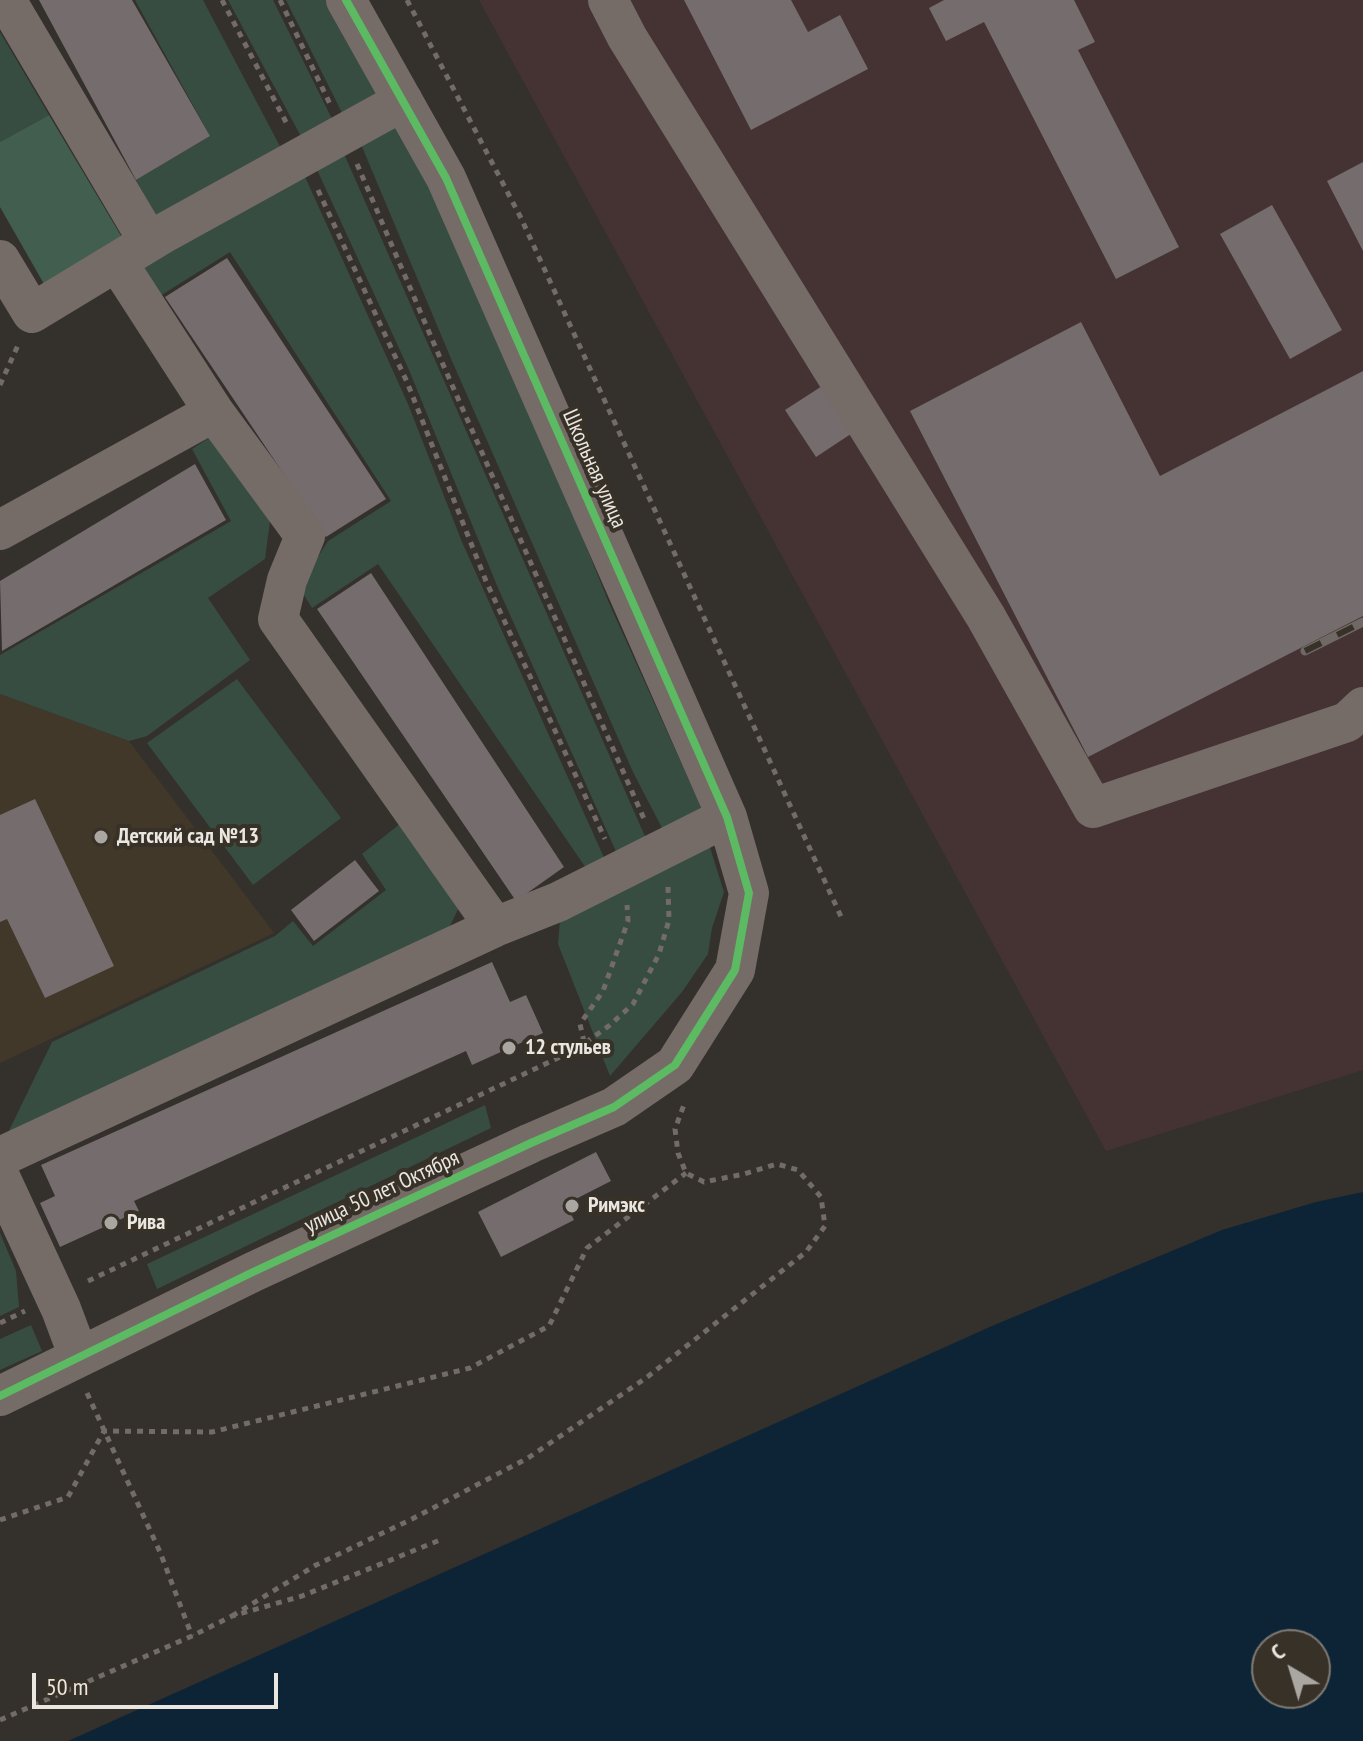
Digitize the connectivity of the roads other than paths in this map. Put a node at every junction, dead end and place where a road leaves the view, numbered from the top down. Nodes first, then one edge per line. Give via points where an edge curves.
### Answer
1 (6, 0) edge
2 (346, 0) edge
3 (608, 0) edge
4 (403, 101) junction
5 (133, 252) junction
6 (0, 260) edge
7 (214, 412) junction
8 (0, 530) edge
9 (1363, 707) edge
10 (727, 817) junction
11 (495, 927) junction
12 (735, 970) joint
13 (0, 1157) edge
14 (0, 1177) edge
15 (79, 1357) junction
16 (1, 1397) edge

1 - 5 street
2 - 4 street, Школьная улица
3 - 9 street via 986,617 1093,808 1347,722
4 - 5 street
4 - 10 street, Школьная улица via 446,178
5 - 6 street via 32,313
5 - 7 street
7 - 8 street
7 - 11 street via 305,536 278,619
10 - 11 street via 558,902
10 - 12 street, Школьная улица via 749,893
11 - 13 street
12 - 15 street, улица 50 лет Октября via 675,1065 614,1107
14 - 15 street
15 - 16 street, улица 50 лет Октября

